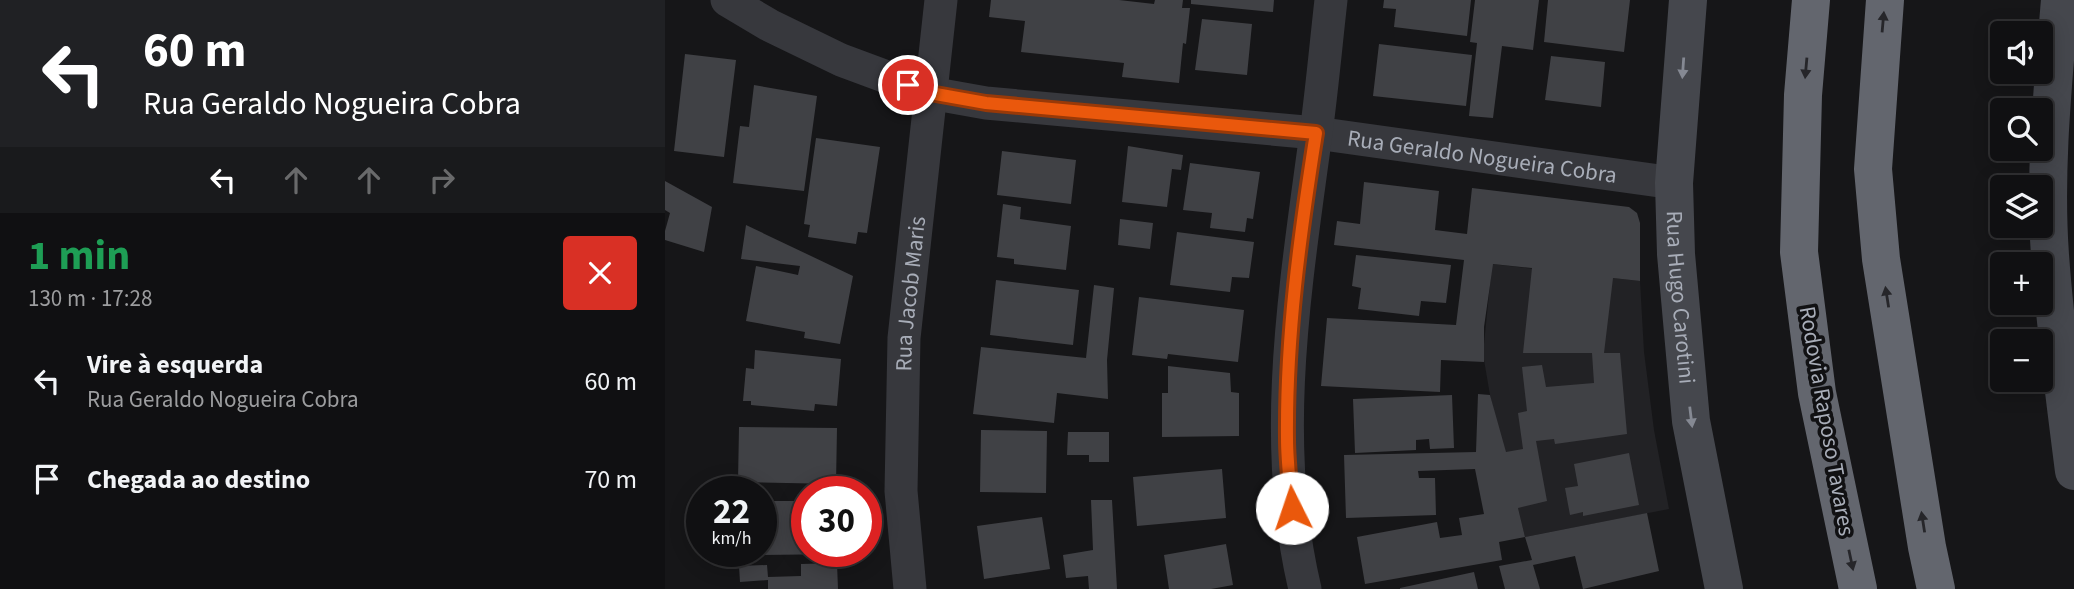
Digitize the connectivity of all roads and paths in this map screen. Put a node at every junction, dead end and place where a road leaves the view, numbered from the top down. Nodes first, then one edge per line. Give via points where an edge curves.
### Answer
1 (727, 0) edge
2 (941, 0) edge
3 (1331, 0) edge
4 (1688, 0) edge
5 (1811, 0) edge
6 (1885, 0) edge
7 (2060, 0) edge
8 (930, 93) junction
9 (1316, 133) junction
10 (1674, 183) junction
11 (2074, 471) edge
12 (910, 589) edge
13 (1305, 589) edge
14 (1724, 589) edge
15 (1858, 589) edge
16 (1936, 589) edge

1 - 8 street, Rua Geraldo Nogueira Cobra via 841,60
2 - 8 street, Rua Jacob Maris
3 - 9 street
4 -> 10 main road, Rua Hugo Carotini
5 -> 15 highway, Rodovia Raposo Tavares via 1799,252 1817,393
16 -> 6 highway via 1887,296 1874,181
7 - 11 main road via 2050,253
8 - 9 street, Rua Geraldo Nogueira Cobra via 986,103
8 - 12 street, Rua Jacob Maris via 904,338 901,491
9 - 10 street, Rua Geraldo Nogueira Cobra
9 - 13 street via 1288,375 1290,481
10 -> 14 main road, Rua Hugo Carotini via 1691,421

